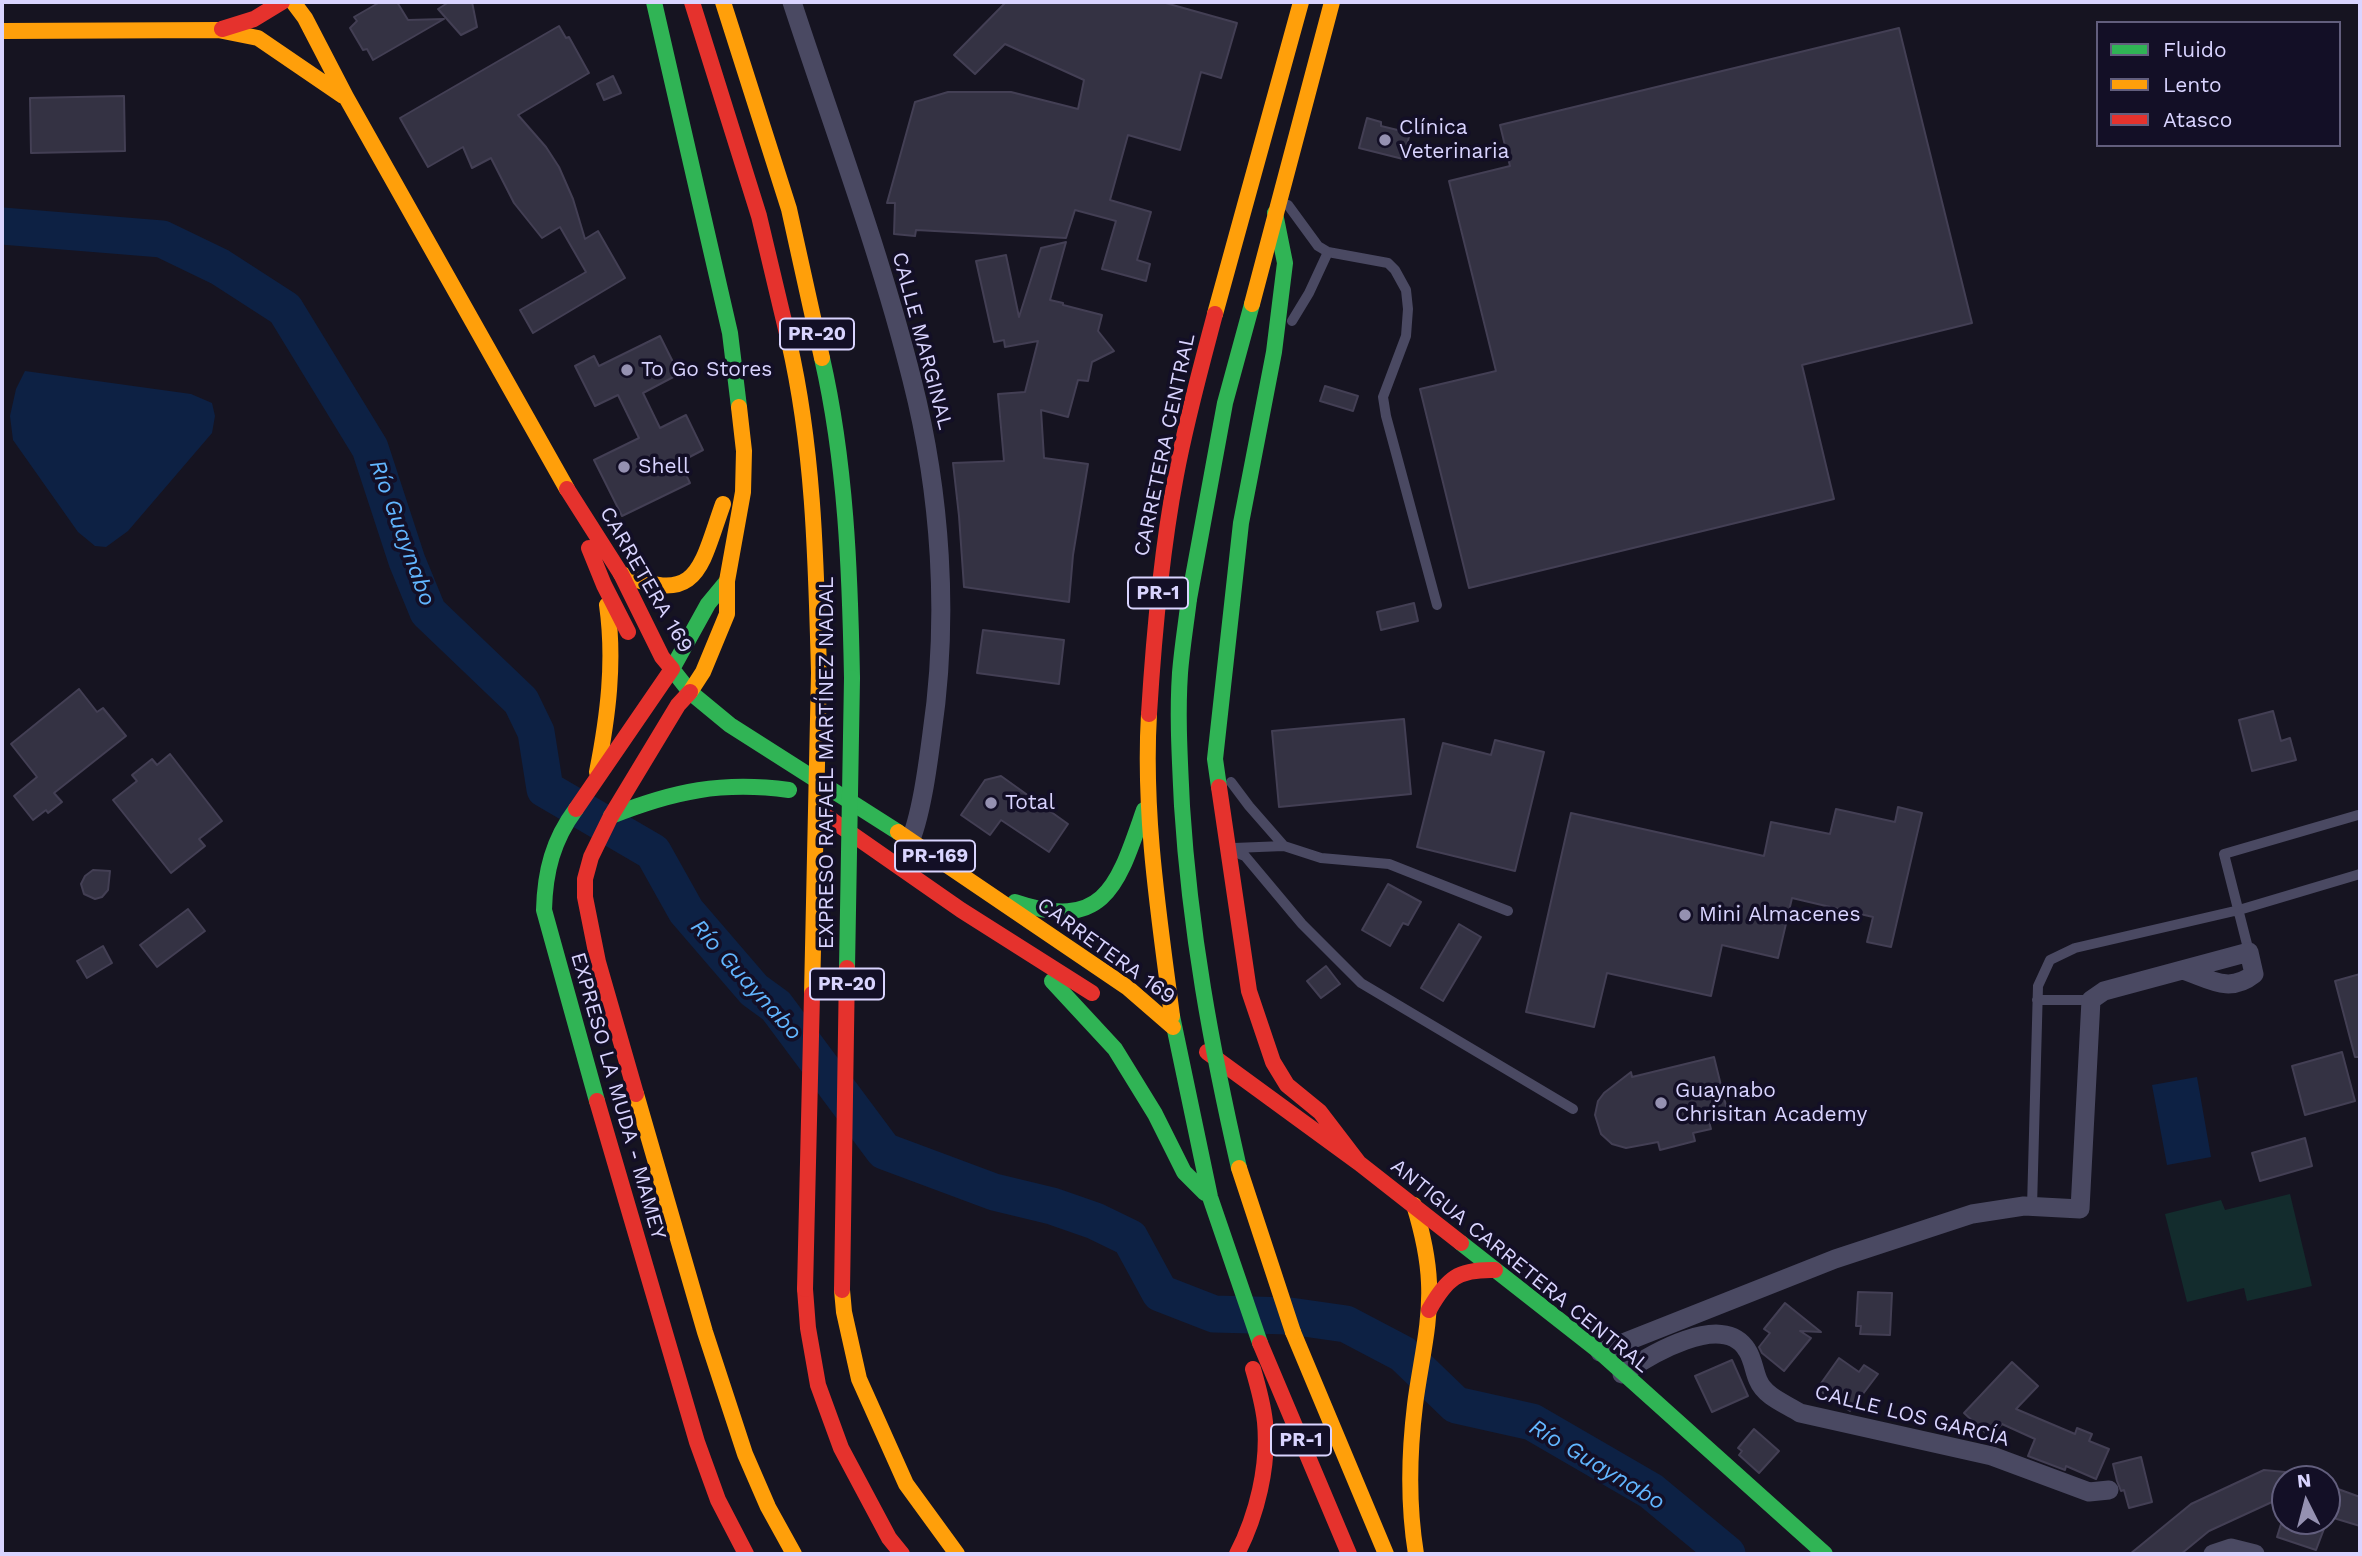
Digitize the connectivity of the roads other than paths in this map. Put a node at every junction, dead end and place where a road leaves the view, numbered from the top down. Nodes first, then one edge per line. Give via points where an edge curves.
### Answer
1 (282, 2) edge
2 (293, 2) edge
3 (654, 2) edge
4 (692, 2) edge
5 (723, 2) edge
6 (792, 2) edge
7 (1301, 2) edge
8 (1332, 2) edge
9 (218, 30) junction
10 (2, 31) edge
11 (346, 97) junction
12 (1280, 193) junction
13 (1275, 213) junction
14 (1328, 251) junction
15 (1274, 352) junction
16 (744, 451) junction
17 (561, 479) junction
18 (621, 574) junction
19 (727, 581) junction
20 (604, 585) junction
21 (1437, 605) dead end
22 (668, 676) junction
23 (690, 692) junction
24 (678, 705) junction
25 (691, 718) dead end
26 (1215, 759) junction
27 (596, 777) junction
28 (1148, 799) junction
29 (611, 816) junction
30 (2358, 816) dead end
31 (911, 840) junction
32 (1284, 846) junction
33 (1227, 848) junction
34 (898, 866) junction
35 (2360, 874) edge
36 (994, 896) junction
37 (2239, 910) junction
38 (1507, 911) dead end
39 (2249, 952) junction
40 (1033, 955) junction
41 (2183, 970) junction
42 (1246, 972) junction
43 (2037, 1000) junction
44 (2091, 1000) junction
45 (1107, 1002) dead end
46 (1128, 1012) dead end
47 (1173, 1027) junction
48 (1573, 1109) dead end
49 (1359, 1163) junction
50 (1210, 1197) junction
51 (1414, 1205) junction
52 (2032, 1207) junction
53 (1495, 1270) junction
54 (1429, 1310) junction
55 (1254, 1326) junction
56 (1600, 1352) junction
57 (1622, 1374) junction
58 (2109, 1490) dead end
59 (963, 1550) edge
60 (746, 1554) edge
61 (794, 1554) edge
62 (902, 1554) edge
63 (1237, 1554) edge
64 (1349, 1554) edge
65 (1386, 1554) edge
66 (1416, 1554) edge
67 (1825, 1554) edge
68 (2213, 1554) edge
69 (2255, 1554) edge

1 - 9 main road via 248,23
2 - 11 main road, CARRETERA 169 / PR-169
3 - 16 main road, EXPRESO LA MUDA - MAMEY via 730,333
4 - 62 main road, EXPRESO RAFAEL MARTÍNEZ NADAL / PR-20, bridge via 759,216 800,391 814,508 819,673 808,1328 818,1385 841,1448
5 - 59 main road, EXPRESO RAFAEL MARTÍNEZ NADAL / PR-20, bridge via 789,209 829,387 845,512 852,678 844,1312 859,1379 906,1484
6 - 31 street, CALLE MARGINAL via 888,295 926,445 941,603 938,692 928,767
7 - 28 main road, CARRETERA CENTRAL / PR-1 via 1196,383 1176,475 1154,628
8 - 12 main road, PR-1
9 - 10 main road
9 - 11 main road via 258,38
11 - 17 main road, CARRETERA 169 / PR-169
12 - 13 main road, PR-1
12 - 14 lane via 1318,246
13 - 15 main road via 1285,264
13 - 65 main road, PR-1, bridge via 1225,402 1189,599 1180,674 1185,851 1201,987 1243,1183 1293,1332
14 - 15 lane
14 - 21 lane via 1388,263 1406,290 1406,336 1383,397
15 - 26 main road via 1241,523
16 - 18 main road via 704,557 688,581 663,589
16 - 19 main road, EXPRESO LA MUDA - MAMEY via 743,492
17 - 18 main road, CARRETERA 169 / PR-169
17 - 20 main road, CARRETERA 169 / PR-169
18 - 22 main road, CARRETERA 169 / PR-169
19 - 22 main road, EXPRESO LA MUDA - MAMEY via 708,604
19 - 23 main road, EXPRESO LA MUDA - MAMEY via 727,614
20 - 22 main road, CARRETERA 169 / PR-169 via 643,655
20 - 27 main road via 614,656
22 - 23 main road, CARRETERA 169 / PR-169
22 - 24 main road, CARRETERA 169 / PR-169
22 - 27 main road, EXPRESO LA MUDA - MAMEY
23 - 24 main road, EXPRESO LA MUDA - MAMEY
23 - 31 main road, CARRETERA 169 / PR-169 via 730,725
24 - 25 main road, CARRETERA 169 / PR-169
24 - 29 main road, EXPRESO LA MUDA - MAMEY
26 - 32 lane
26 - 33 main road
27 - 60 main road, EXPRESO LA MUDA - MAMEY via 560,833 548,864 544,911 678,1381 721,1508
28 - 36 main road via 1122,871 1100,900 1073,912 1046,911
28 - 47 main road, CARRETERA CENTRAL / PR-1
29 - 34 main road, CARRETERA 169 / PR-169 via 656,797 758,777 789,790
29 - 61 main road, EXPRESO LA MUDA - MAMEY via 585,879 598,962 701,1319 745,1454
30 - 37 lane via 2224,854
31 - 34 street, CALLE MARGINAL
31 - 36 main road, CARRETERA 169 / PR-169
32 - 33 lane
32 - 38 lane via 1321,858 1389,864
33 - 42 main road
33 - 48 lane via 1245,856 1361,983
34 - 40 main road, CARRETERA 169 / PR-169
35 - 37 lane
36 - 47 main road, CARRETERA 169 / PR-169 via 1128,988
37 - 39 lane
37 - 43 lane via 2075,948 2050,960
39 - 41 street
39 - 41 street via 2254,974 2235,985
40 - 45 main road, CARRETERA 169 / PR-169
40 - 50 main road via 1115,1049 1184,1172
41 - 44 street via 2104,992
42 - 47 main road via 1215,1010
42 - 49 main road via 1273,1062 1287,1085 1320,1112
43 - 44 lane
43 - 52 lane
44 - 52 street via 2080,1209
46 - 47 main road, CARRETERA 169
47 - 49 main road, ANTIGUA CARRETERA CENTRAL
47 - 50 main road, CARRETERA CENTRAL / PR-1
49 - 51 main road, ANTIGUA CARRETERA CENTRAL
50 - 55 main road, PR-1
51 - 53 main road, ANTIGUA CARRETERA CENTRAL
51 - 54 main road via 1429,1267
52 - 56 street via 1972,1214 1835,1259
53 - 54 main road via 1474,1269 1458,1275 1443,1285
53 - 56 main road, ANTIGUA CARRETERA CENTRAL
54 - 66 main road via 1410,1480
55 - 63 main road via 1252,1366 1265,1425 1264,1461 1252,1518
55 - 64 main road, PR-1
56 - 57 main road, ANTIGUA CARRETERA CENTRAL
57 - 58 street, CALLE LOS GARCÍA via 1650,1355 1687,1340 1724,1335 1739,1340 1747,1350 1760,1384 1772,1397 1800,1413 1992,1455 2089,1492
57 - 67 main road, ANTIGUA CARRETERA CENTRAL
68 - 69 street via 2231,1548

